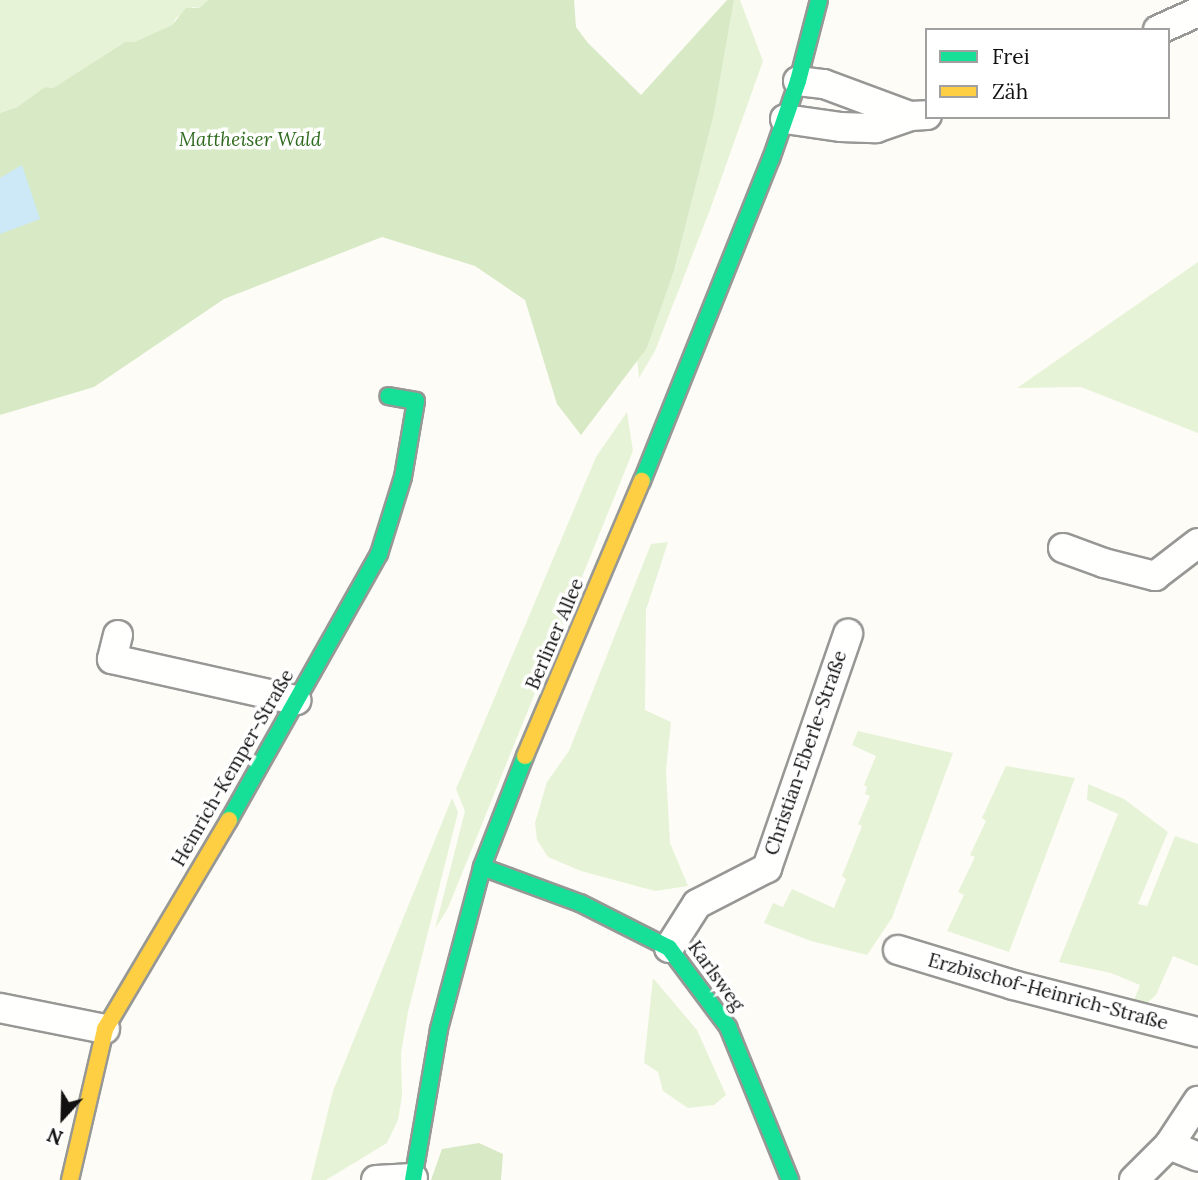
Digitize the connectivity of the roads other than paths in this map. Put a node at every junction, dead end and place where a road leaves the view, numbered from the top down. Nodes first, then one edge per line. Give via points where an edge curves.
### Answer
1 (819, 0) edge
2 (1198, 12) edge
3 (1162, 28) edge
4 (798, 81) junction
5 (918, 115) edge
6 (785, 118) junction
7 (388, 396) dead end
8 (1198, 543) edge
9 (1063, 548) dead end
10 (848, 634) dead end
11 (118, 635) dead end
12 (296, 700) junction
13 (482, 867) junction
14 (669, 948) junction
15 (898, 950) dead end
16 (0, 1008) edge
17 (105, 1029) junction
18 (1198, 1032) edge
19 (1198, 1101) edge
20 (1169, 1145) junction
21 (1198, 1157) edge
22 (413, 1179) edge
23 (70, 1180) edge
24 (376, 1180) edge
25 (790, 1180) edge
26 (1134, 1180) edge

1 - 4 street, Berliner Allee
2 - 3 street
4 - 5 street via 824,84
4 - 6 street, Berliner Allee
5 - 6 street via 876,128
6 - 13 street, Berliner Allee via 675,400 514,780
7 - 12 street, Heinrich-Kemper-Straße via 416,401 403,477 379,554
8 - 9 street via 1155,576
10 - 14 street, Christian-Eberle-Straße via 766,868 696,904
11 - 12 street via 112,659
12 - 17 street, Heinrich-Kemper-Straße
13 - 14 street, Karlsweg via 580,903
13 - 22 street, Berliner Allee via 439,1029
14 - 25 street, Karlsweg via 728,1027
15 - 18 street, Erzbischof-Heinrich-Straße
16 - 17 street
17 - 23 street, Heinrich-Kemper-Straße
19 - 20 street
20 - 21 street
20 - 26 street
22 - 24 street

